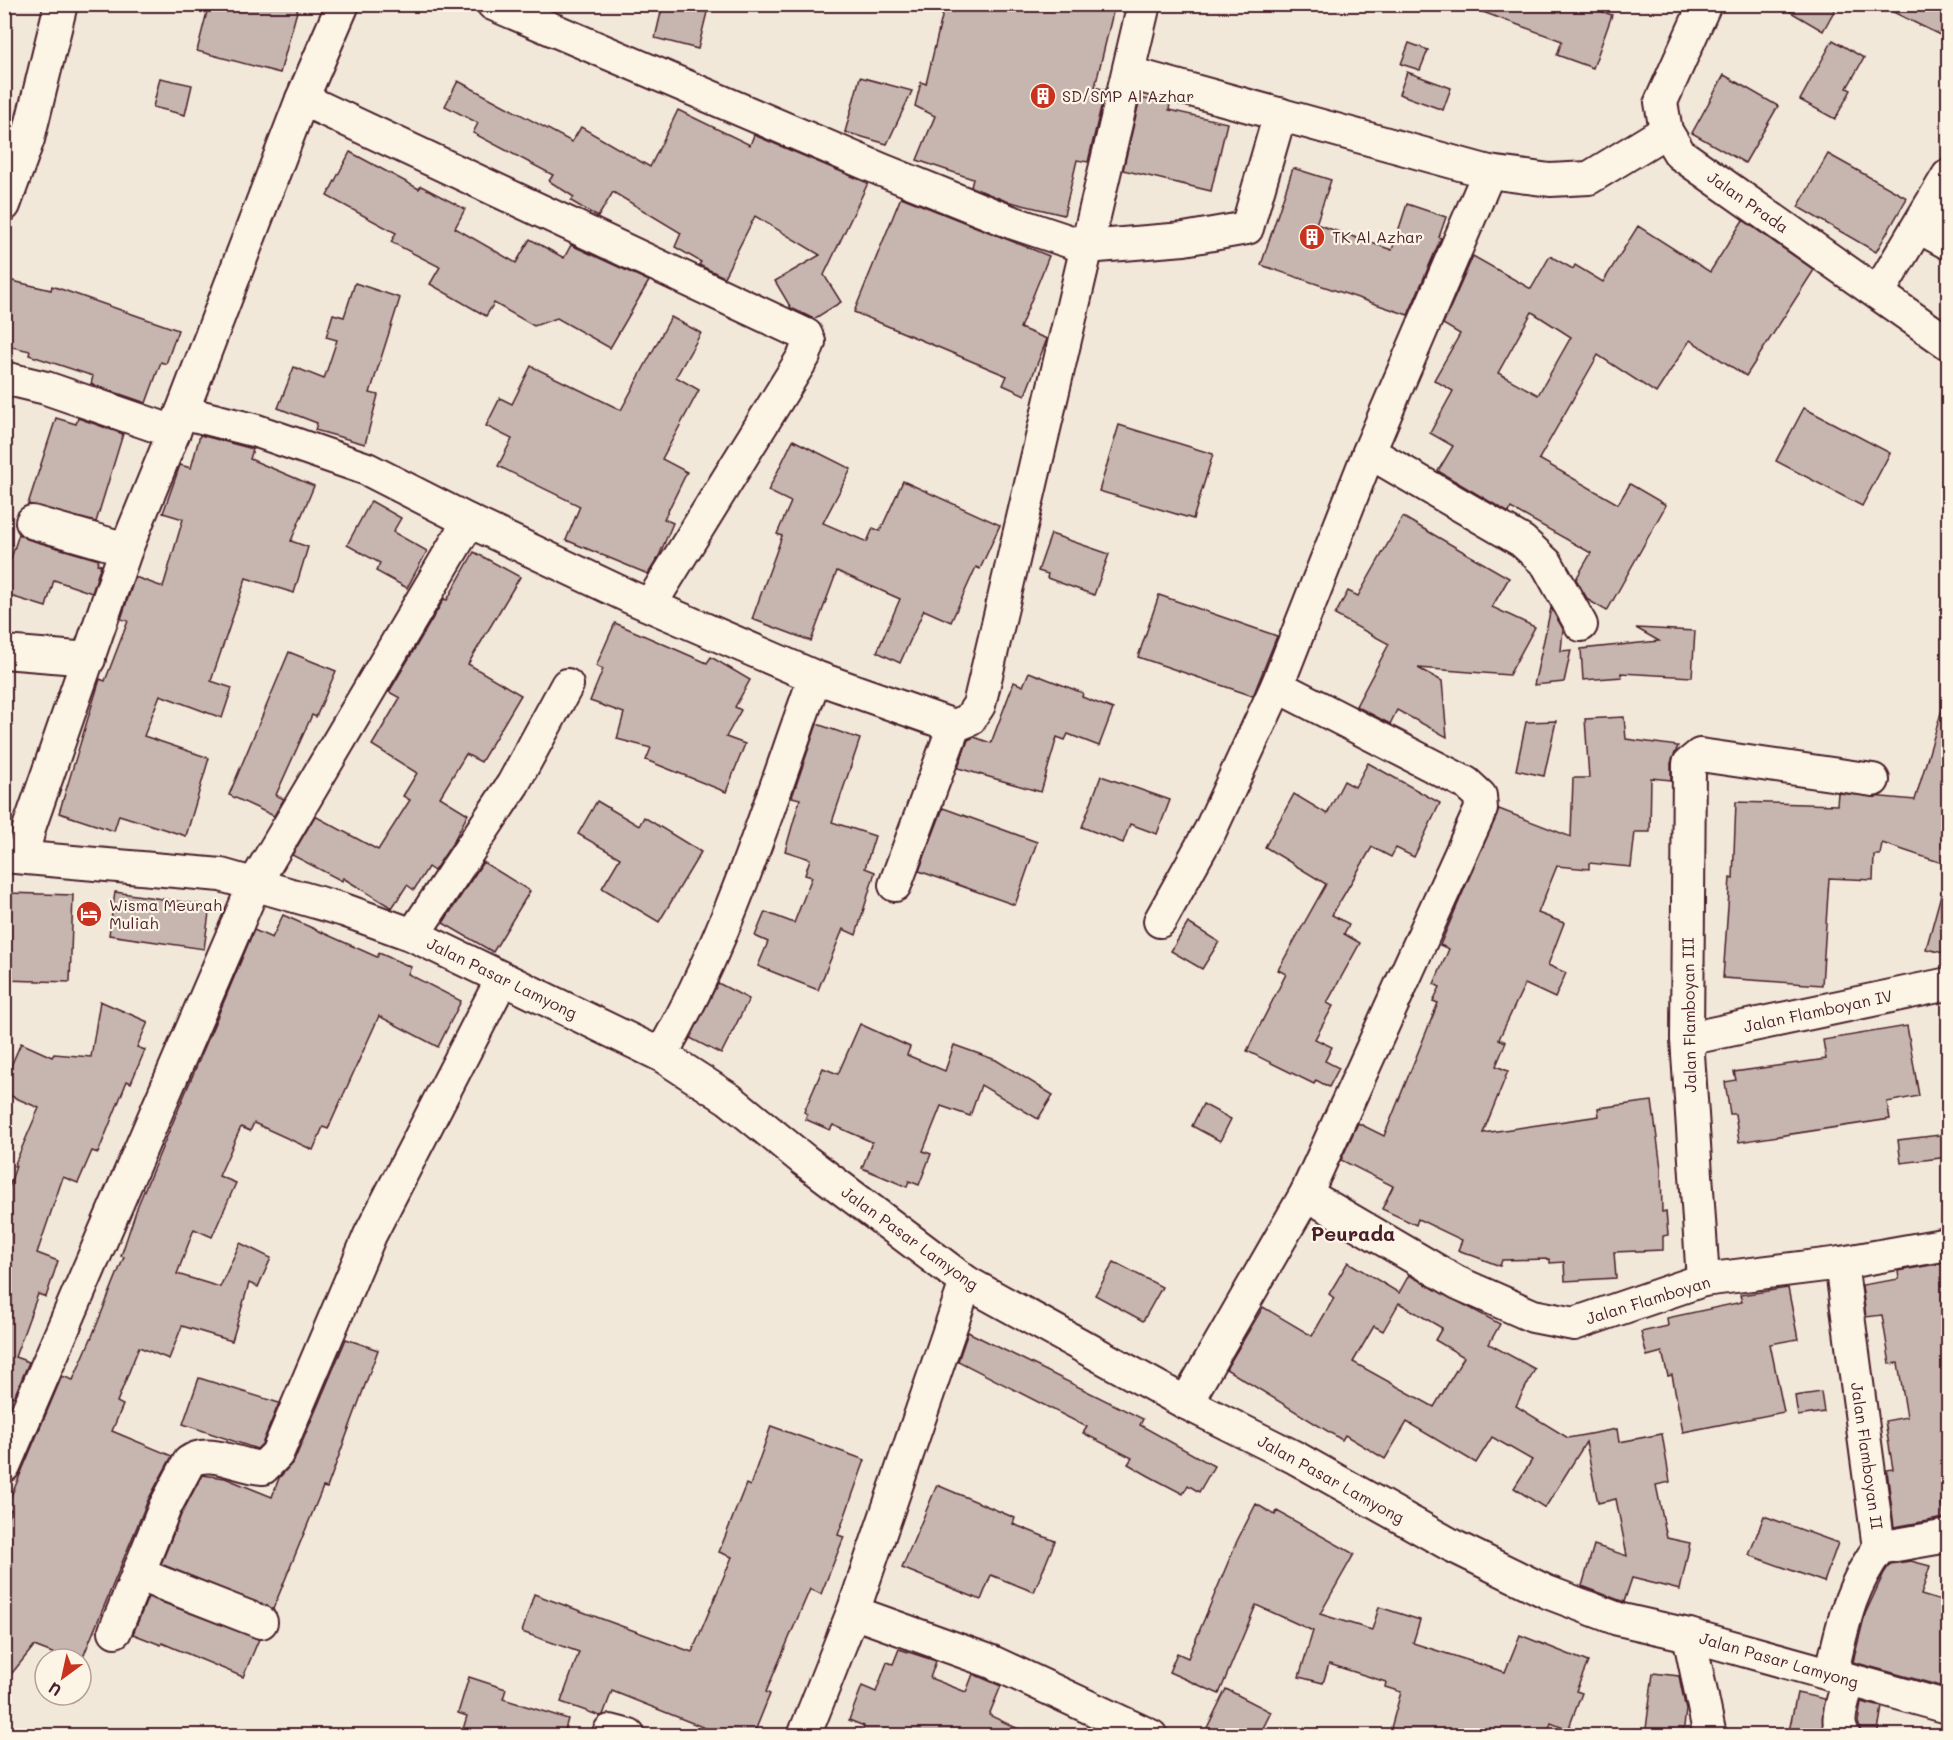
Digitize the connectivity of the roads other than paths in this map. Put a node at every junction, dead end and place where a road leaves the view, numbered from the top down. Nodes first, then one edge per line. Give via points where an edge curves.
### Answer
1 (61, 4) edge
2 (343, 4) edge
3 (493, 4) edge
4 (1144, 4) edge
5 (1705, 4) edge
6 (1130, 73) junction
7 (302, 99) junction
8 (1280, 114) junction
9 (1666, 131) junction
10 (1489, 172) junction
11 (1948, 176) edge
12 (4, 205) edge
13 (1919, 227) junction
14 (1948, 243) edge
15 (1086, 247) junction
16 (1878, 293) junction
17 (1948, 344) edge
18 (4, 378) edge
19 (178, 422) junction
20 (1369, 452) junction
21 (469, 521) junction
22 (32, 522) dead end
23 (126, 549) junction
24 (650, 605) junction
25 (1581, 625) dead end
26 (4, 652) edge
27 (89, 659) junction
28 (815, 677) junction
29 (567, 685) dead end
30 (1277, 686) junction
31 (954, 726) junction
32 (1873, 780) dead end
33 (13, 856) edge
34 (255, 883) junction
35 (895, 885) dead end
36 (1160, 921) dead end
37 (413, 935) junction
38 (502, 980) junction
39 (1948, 984) edge
40 (1687, 1039) junction
41 (661, 1054) junction
42 (1306, 1194) junction
43 (1948, 1244) edge
44 (1840, 1263) junction
45 (1703, 1280) junction
46 (966, 1282) junction
47 (1186, 1403) junction
48 (4, 1466) edge
49 (1948, 1536) edge
50 (1879, 1548) junction
51 (138, 1574) junction
52 (853, 1612) junction
53 (261, 1622) dead end
54 (116, 1631) dead end
55 (1689, 1635) junction
56 (1840, 1678) junction
57 (1948, 1707) edge
58 (804, 1736) edge
59 (1151, 1736) edge
60 (1710, 1736) edge
61 (1844, 1736) edge

1 - 12 street via 28,139
2 - 7 street
3 - 15 street via 882,170 1011,222
4 - 6 street
5 - 9 street, Jalan Prada via 1661,102
6 - 8 street
6 - 15 street
7 - 19 street
7 - 24 street via 806,335 809,342 804,356
8 - 10 street
8 - 15 street via 1247,228 1184,240
9 - 10 street via 1588,178 1550,180
9 - 16 street, Jalan Prada via 1680,154
10 - 20 street
11 - 13 street
13 - 14 street
13 - 16 street
15 - 31 street via 979,705 969,720
16 - 17 street, Jalan Prada
18 - 19 street
19 - 21 street via 258,430 367,468
19 - 23 street
20 - 25 street via 1522,541 1547,564
20 - 30 street
21 - 24 street
21 - 34 street
22 - 23 street
23 - 27 street
24 - 28 street
26 - 27 street
27 - 33 street via 30,825
28 - 31 street
28 - 41 street via 725,923
29 - 37 street via 513,784
30 - 36 street via 1210,831
30 - 42 street via 1466,783 1480,796 1481,809
31 - 35 street
32 - 40 street, Jalan Flamboyan III via 1700,755 1689,764
33 - 34 street, Jalan Pasar Lamyong via 191,871
34 - 37 street, Jalan Pasar Lamyong
34 - 48 street
37 - 38 street, Jalan Pasar Lamyong
38 - 41 street, Jalan Pasar Lamyong
38 - 51 street via 370,1235 277,1454 263,1468 206,1456 189,1462 165,1507
39 - 40 street, Jalan Flamboyan IV
40 - 45 street, Jalan Flamboyan III
41 - 46 street, Jalan Pasar Lamyong via 729,1099
42 - 45 street, Jalan Flamboyan via 1458,1284 1533,1316 1574,1324
42 - 47 street
43 - 44 street, Jalan Flamboyan
44 - 45 street, Jalan Flamboyan
44 - 50 street, Jalan Flamboyan II
46 - 47 street, Jalan Pasar Lamyong
46 - 52 street
47 - 55 street, Jalan Pasar Lamyong via 1546,1592 1618,1619
49 - 50 street
50 - 56 street, Jalan Flamboyan II via 1861,1572 1851,1595
51 - 53 street
51 - 54 street
52 - 58 street
52 - 59 street via 992,1662
55 - 56 street, Jalan Pasar Lamyong
55 - 60 street
56 - 57 street, Jalan Pasar Lamyong
56 - 61 street, Jalan Flamboyan II via 1839,1721

